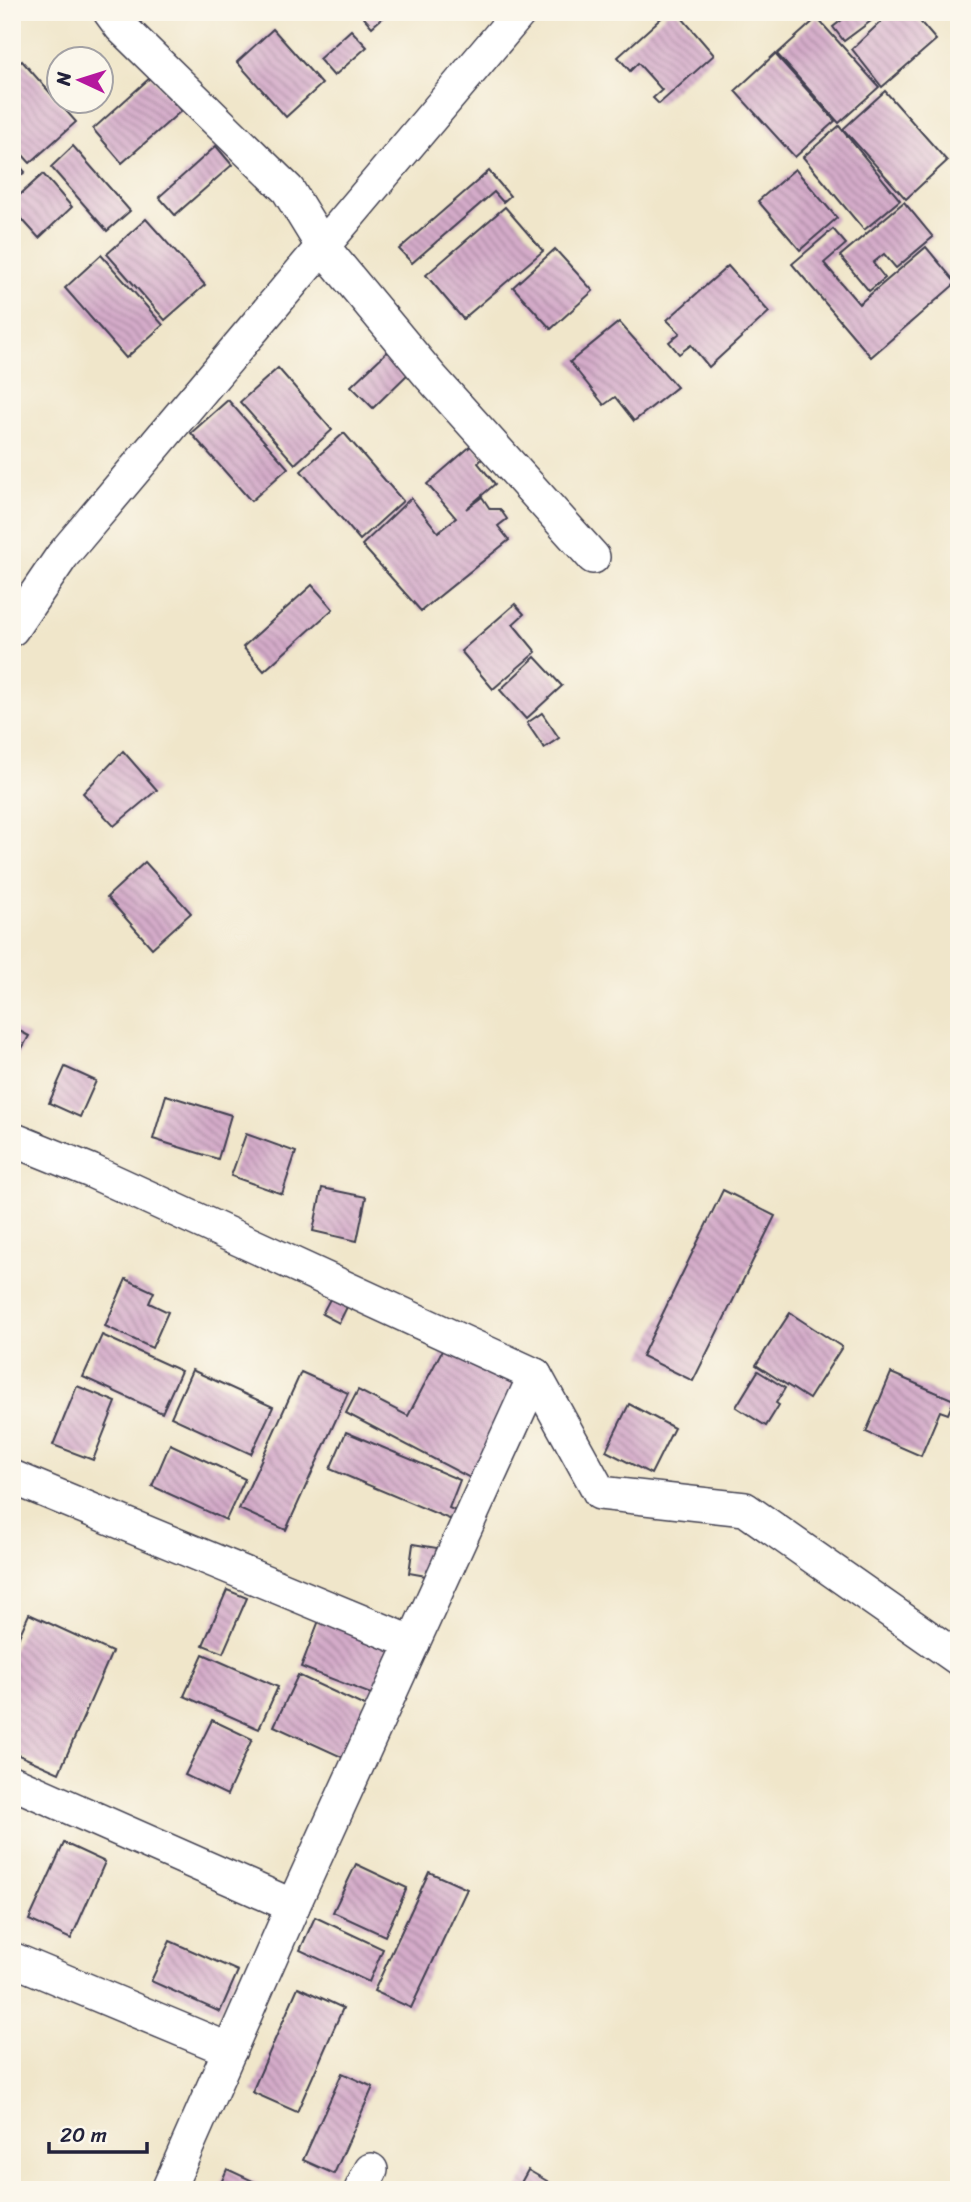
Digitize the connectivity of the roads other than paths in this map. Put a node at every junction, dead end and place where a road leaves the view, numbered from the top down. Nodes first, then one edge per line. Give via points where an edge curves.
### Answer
1 (520, 12) edge
2 (123, 17) edge
3 (323, 247) junction
4 (593, 557) dead end
5 (12, 629) edge
6 (12, 1139) edge
7 (535, 1375) junction
8 (12, 1476) edge
9 (413, 1643) junction
10 (959, 1660) edge
11 (12, 1782) edge
12 (293, 1906) junction
13 (12, 1959) edge
14 (230, 2050) junction
15 (168, 2190) edge

1 - 3 street
2 - 3 street via 288,190
3 - 4 street via 430,376
3 - 5 street via 62,556
6 - 7 street via 103,1176
7 - 9 street
7 - 10 street via 600,1493 745,1509
8 - 9 street
9 - 12 street
11 - 12 street
12 - 14 street
13 - 14 street
14 - 15 street

